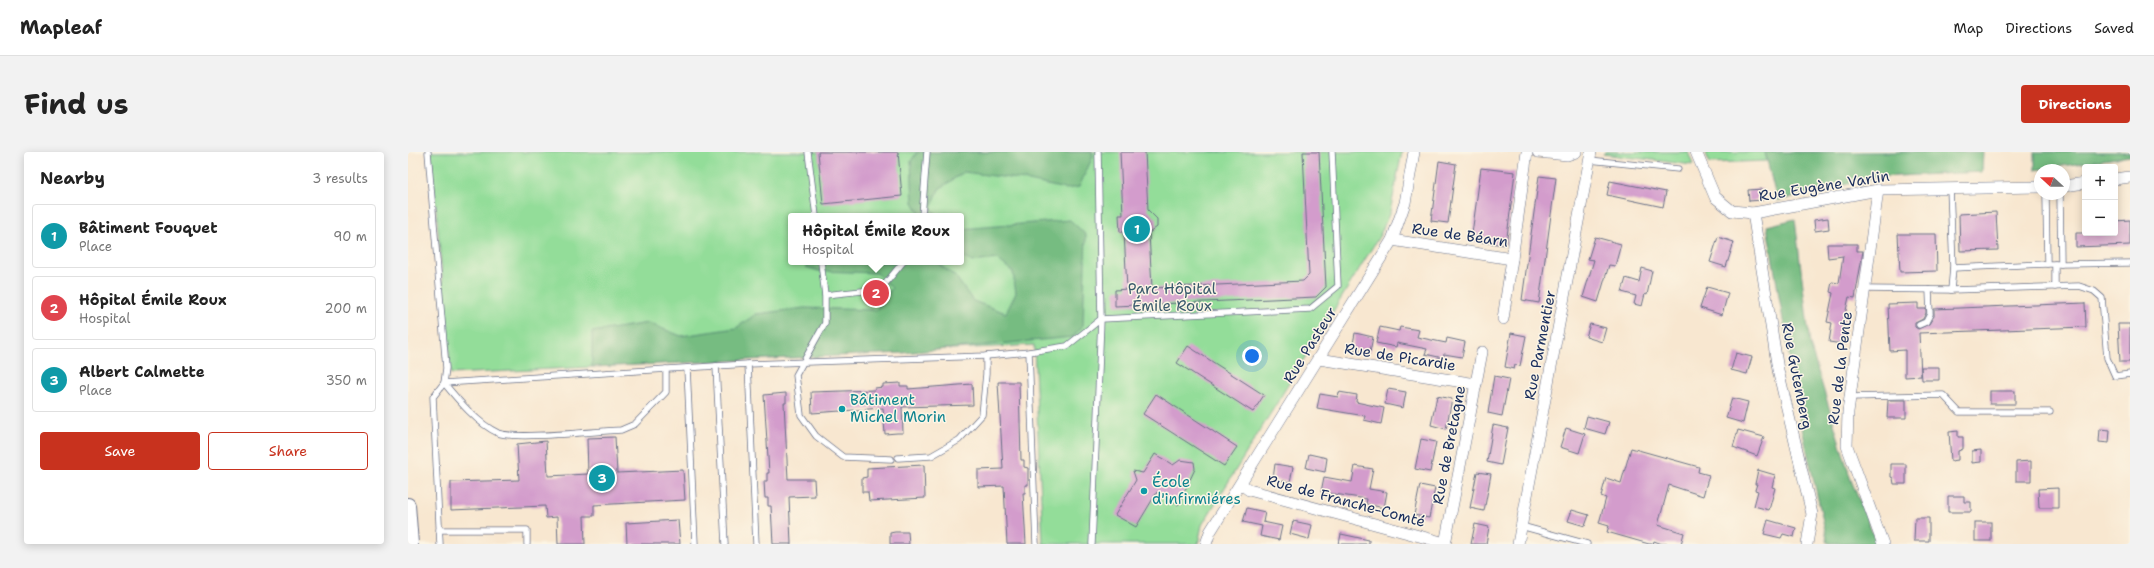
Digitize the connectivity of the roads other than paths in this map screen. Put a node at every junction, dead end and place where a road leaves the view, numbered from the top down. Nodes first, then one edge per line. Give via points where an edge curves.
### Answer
1 (428, 152) edge
2 (808, 152) edge
3 (927, 152) edge
4 (1098, 152) edge
5 (1332, 152) edge
6 (1414, 152) edge
7 (1527, 152) edge
8 (1538, 152) edge
9 (1576, 152) edge
10 (1696, 152) edge
11 (1590, 156) edge
12 (1678, 170) dead end
13 (2130, 177) edge
14 (2118, 179) edge
15 (2082, 183) edge
16 (2070, 185) edge
17 (2034, 187) edge
18 (1950, 188) junction
19 (1878, 190) junction
20 (2046, 200) edge
21 (2060, 200) edge
22 (816, 213) edge
23 (922, 213) edge
24 (1753, 213) junction
25 (1392, 240) junction
26 (1512, 259) junction
27 (2130, 263) edge
28 (2047, 264) junction
29 (2055, 264) junction
30 (2061, 264) junction
31 (821, 265) edge
32 (901, 265) edge
33 (1953, 268) junction
34 (2055, 287) junction
35 (1864, 290) junction
36 (1929, 290) junction
37 (1951, 290) junction
38 (825, 296) junction
39 (1503, 319) dead end
40 (1101, 320) junction
41 (1919, 325) dead end
42 (1029, 352) junction
43 (1482, 352) dead end
44 (986, 356) junction
45 (1319, 359) junction
46 (802, 363) junction
47 (748, 364) junction
48 (716, 366) junction
49 (687, 368) junction
50 (666, 369) junction
51 (2130, 374) edge
52 (444, 383) junction
53 (1476, 384) junction
54 (1850, 397) junction
55 (2050, 412) dead end
56 (898, 458) dead end
57 (891, 459) dead end
58 (1241, 484) junction
59 (408, 505) edge
60 (1521, 526) junction
61 (439, 530) junction
62 (411, 544) edge
63 (440, 544) edge
64 (527, 544) edge
65 (695, 544) edge
66 (725, 544) edge
67 (756, 544) edge
68 (1036, 544) edge
69 (1092, 544) edge
70 (1206, 544) edge
71 (1445, 544) edge
72 (1518, 544) edge
73 (1587, 544) edge
74 (1807, 544) edge
75 (1883, 544) edge

1 - 52 lane via 446,368
2 - 22 lane
3 - 23 lane
4 - 40 lane
5 - 40 lane via 1338,286 1310,309
6 - 25 street, Rue Pasteur via 1405,203
7 - 26 street, Rue de Béarn
8 - 9 street via 1567,155
10 - 24 street, Rue Eugène Varlin via 1715,197 1732,211
11 - 12 lane
11 - 60 street, Rue Parmentier
13 - 14 street
15 - 16 street
17 - 18 street, Rue Eugène Varlin
18 - 19 street, Rue Eugène Varlin
18 - 33 lane
19 - 24 street, Rue Eugène Varlin
19 - 35 street, Rue de la Pente
20 - 28 lane
21 - 30 lane
24 - 74 street, Rue Gutenberg via 1778,370 1812,514
25 - 26 street, Rue de Béarn
25 - 45 street, Rue Pasteur
26 - 39 street
27 - 30 lane
28 - 29 lane
28 - 33 lane
29 - 30 lane
29 - 34 lane
31 - 38 lane
32 - 38 lane via 880,290
33 - 37 lane
34 - 37 lane
34 - 51 lane via 2079,286 2094,291 2102,298 2107,358 2115,376
35 - 36 lane
35 - 54 street, Rue de la Pente
36 - 37 lane
36 - 41 lane via 1930,314 1926,322
38 - 46 lane via 825,322
40 - 42 lane via 1067,346
40 - 69 lane
42 - 44 lane
42 - 68 lane
43 - 53 street, Rue de Bretagne
44 - 46 lane
44 - 56 lane via 982,415 959,440 931,456
45 - 53 street, Rue de Picardie
45 - 58 street, Rue Pasteur
46 - 47 lane
46 - 57 lane via 796,375 801,415 816,436 843,457
47 - 48 lane
47 - 67 lane
48 - 49 lane
48 - 66 lane
49 - 50 lane
49 - 65 lane
50 - 52 lane
50 - 52 lane via 666,392 635,424 621,430 516,435 499,433 474,415
52 - 61 lane via 433,397
53 - 71 street, Rue de Bretagne
54 - 55 lane via 1943,395 1959,412
54 - 75 street, Rue de la Pente via 1847,446
58 - 70 street, Rue Pasteur via 1210,532
58 - 71 street, Rue de Franche-Comté via 1249,490
59 - 62 street
60 - 72 street, Rue Parmentier
60 - 73 lane
61 - 63 lane
61 - 64 lane via 527,530

